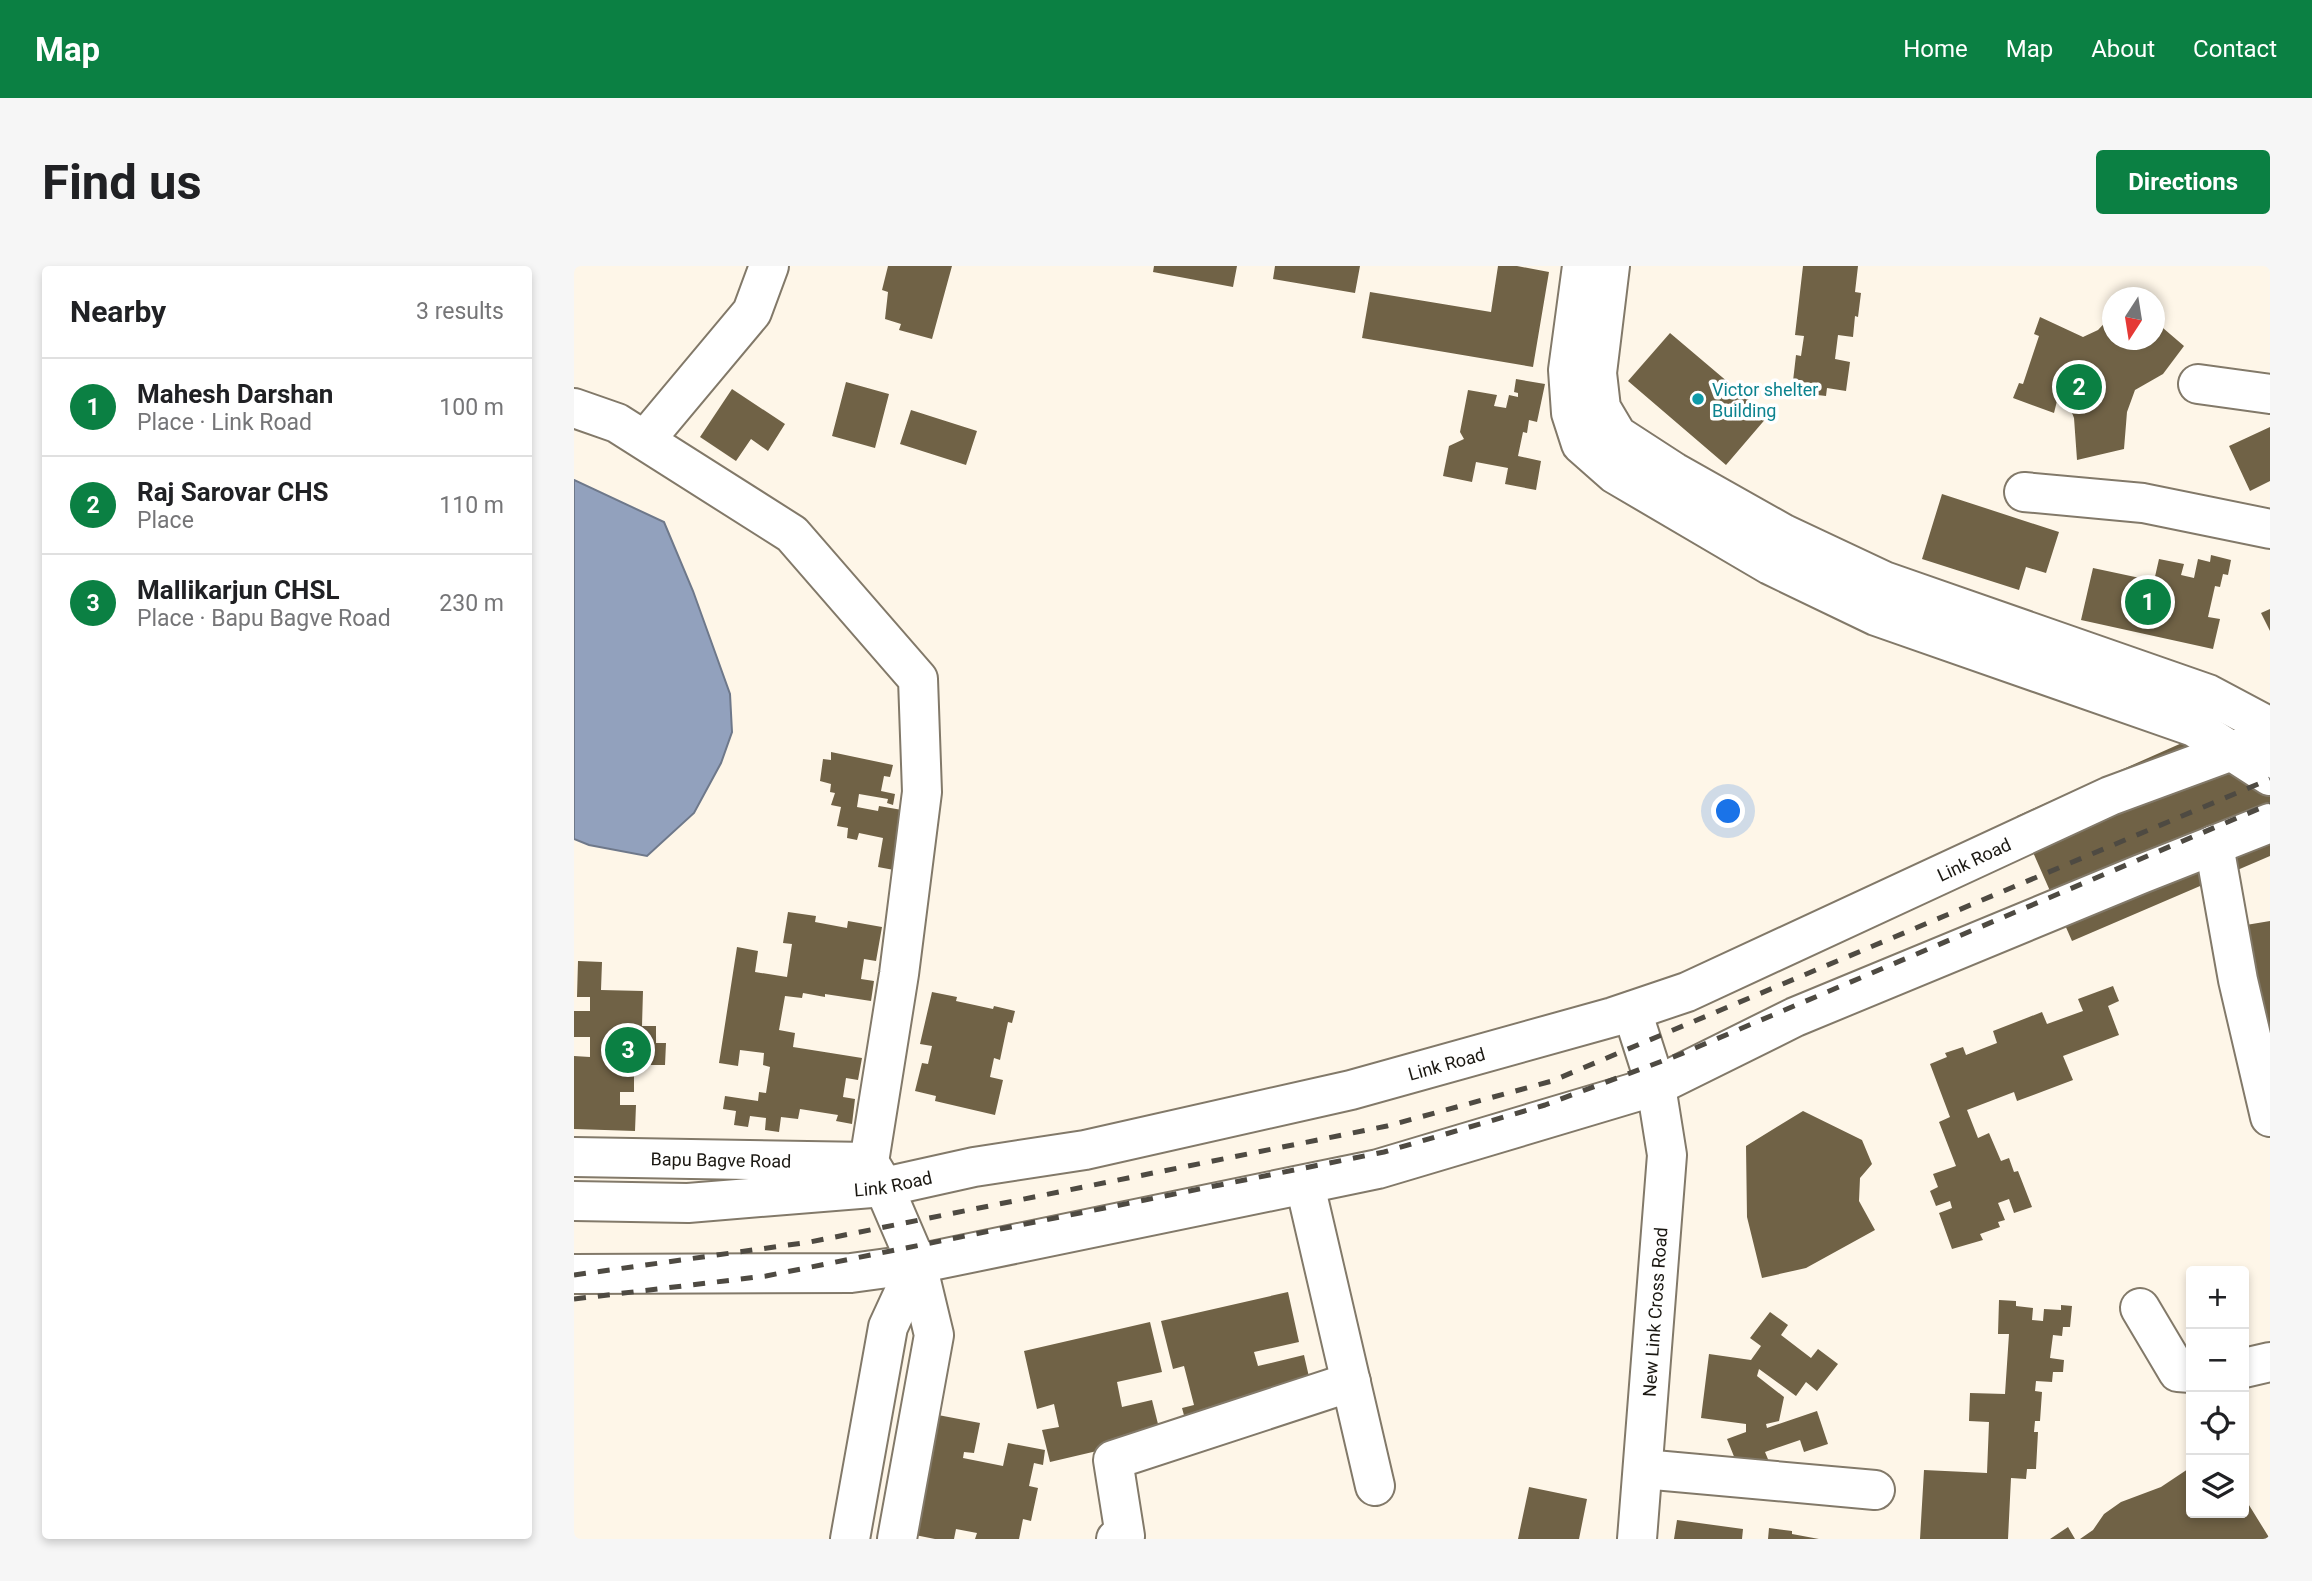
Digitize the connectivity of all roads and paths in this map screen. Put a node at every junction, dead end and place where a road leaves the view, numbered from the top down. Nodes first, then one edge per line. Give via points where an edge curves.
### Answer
1 (769, 266) edge
2 (1582, 266) edge
3 (1610, 266) edge
4 (2198, 384) dead end
5 (2270, 394) edge
6 (574, 408) edge
7 (645, 440) junction
8 (2024, 492) dead end
9 (2270, 529) edge
10 (2270, 727) edge
11 (2270, 737) edge
12 (2232, 751) junction
13 (2270, 775) edge
14 (2270, 823) edge
15 (2214, 845) junction
16 (1632, 1011) junction
17 (1656, 1086) junction
18 (2270, 1117) edge
19 (574, 1157) edge
20 (877, 1174) junction
21 (1305, 1185) junction
22 (574, 1201) edge
23 (917, 1264) junction
24 (851, 1273) junction
25 (574, 1274) edge
26 (574, 1285) edge
27 (2140, 1308) dead end
28 (2270, 1362) edge
29 (2249, 1367) edge
30 (2186, 1373) edge
31 (1351, 1382) junction
32 (1643, 1469) junction
33 (1376, 1486) dead end
34 (1875, 1490) dead end
35 (850, 1539) edge
36 (897, 1539) edge
37 (1116, 1539) edge
38 (1637, 1539) edge

1 - 7 main road via 752,312
2 - 12 main road via 1568,370 1572,413 1581,444 1615,474 1770,565 1877,616 2194,727
3 - 10 main road via 1597,373 1601,408 1617,435 1784,534 1884,581 2208,694
4 - 5 main road
6 - 7 main road via 617,423
7 - 20 main road via 792,534 918,678 922,792
8 - 9 main road via 2143,503
11 - 12 main road, Link Road
12 - 13 main road
12 - 16 main road, Link Road via 2110,796 1688,992
14 - 15 main road
15 - 17 main road via 1795,1017
15 - 18 main road via 2238,980
16 - 17 main road, New Link Cross Road
16 - 20 main road, Link Road via 1351,1090 1085,1150 974,1167
17 - 21 main road via 1378,1169
17 - 32 main road, New Link Cross Road via 1667,1155
19 - 20 main road, Bapu Bagve Road
20 - 22 main road, Link Road via 688,1203
20 - 23 main road
21 - 23 main road
21 - 31 main road
23 - 24 main road
23 - 35 main road via 888,1327
23 - 36 main road via 934,1335
24 - 25 main road
24 - 26 main road
27 - 30 main road via 2178,1372
28 - 29 main road
31 - 33 main road
31 - 37 main road via 1113,1460 1125,1536
32 - 34 main road
32 - 38 main road, New Link Cross Road

